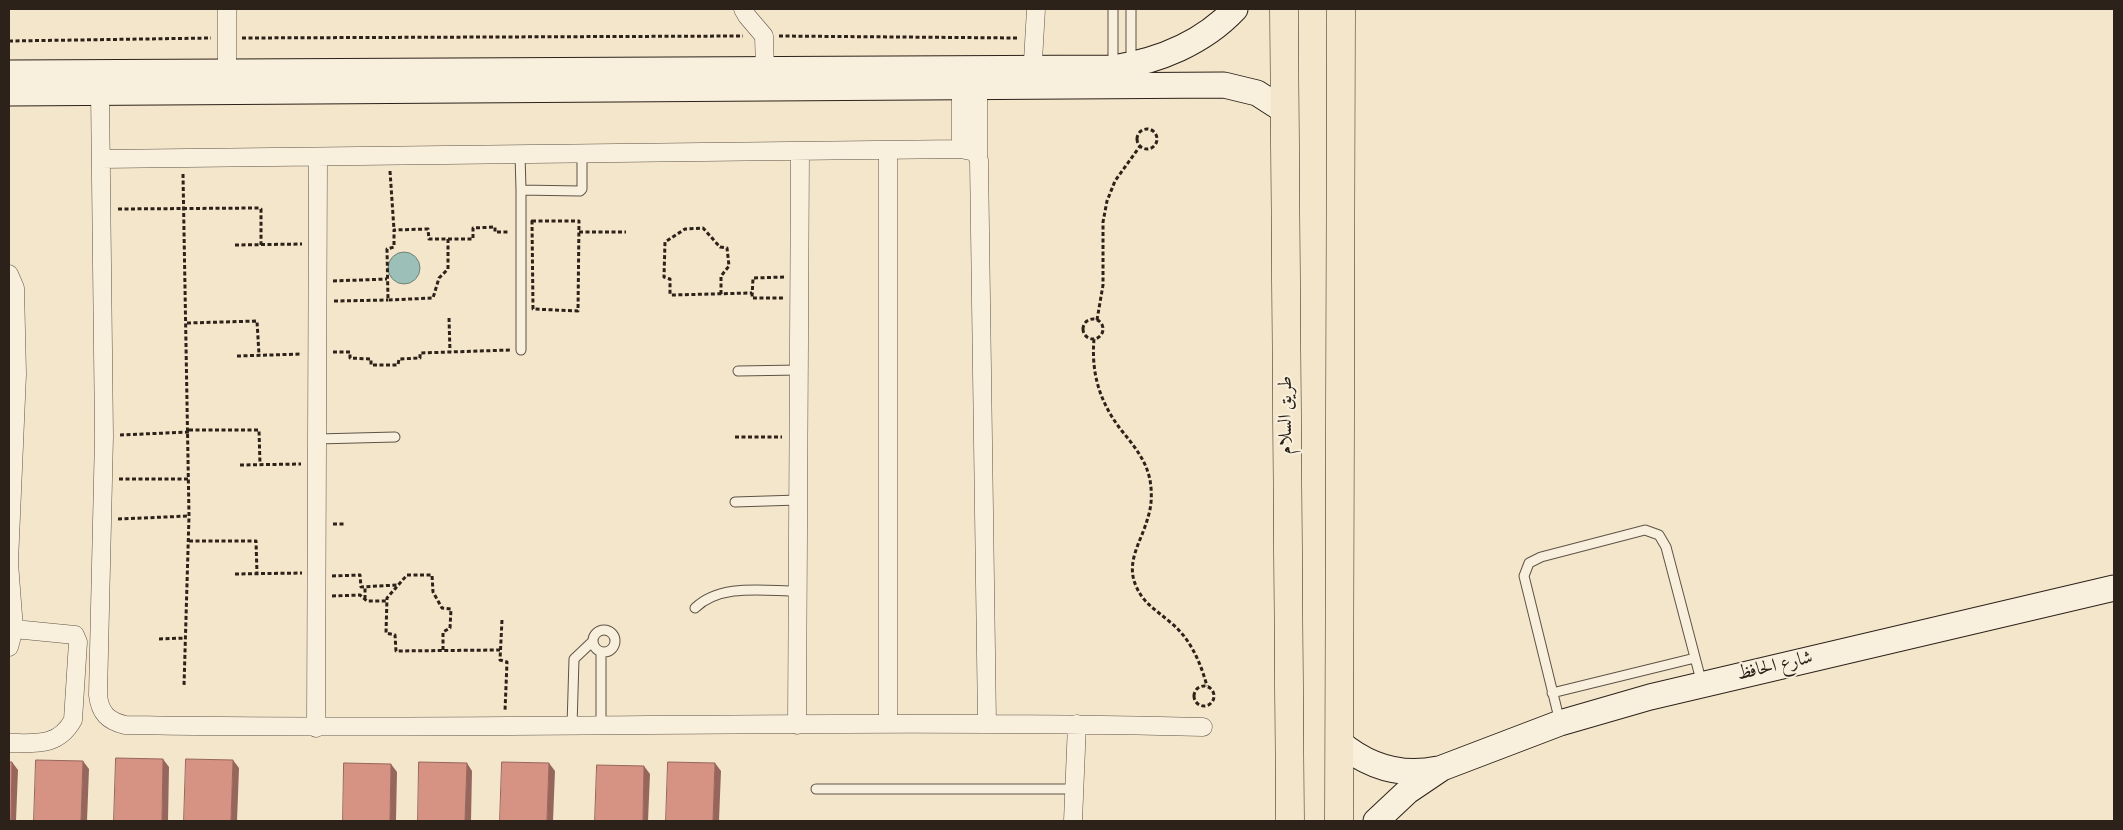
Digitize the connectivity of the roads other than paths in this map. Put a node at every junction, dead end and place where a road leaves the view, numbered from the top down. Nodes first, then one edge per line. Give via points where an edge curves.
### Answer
1 (227, 9) edge
2 (744, 9) edge
3 (1036, 9) edge
4 (1113, 9) edge
5 (1131, 9) edge
6 (1235, 9) edge
7 (1284, 9) edge
8 (1341, 9) edge
9 (1183, 48) junction
10 (1122, 66) junction
11 (765, 70) junction
12 (227, 72) junction
13 (9, 73) edge
14 (1032, 78) junction
15 (1186, 85) junction
16 (970, 88) junction
17 (9, 93) edge
18 (100, 93) junction
19 (1285, 111) junction
20 (961, 149) junction
21 (888, 150) junction
22 (800, 151) junction
23 (520, 154) junction
24 (582, 154) junction
25 (978, 156) junction
26 (318, 157) junction
27 (101, 160) junction
28 (521, 190) junction
29 (9, 274) edge
30 (521, 350) road end
31 (799, 370) junction
32 (738, 371) dead end
33 (395, 437) dead end
34 (317, 439) junction
35 (798, 500) junction
36 (735, 502) dead end
37 (9, 562) edge
38 (2114, 588) edge
39 (798, 591) junction
40 (695, 608) dead end
41 (14, 629) junction
42 (593, 641) junction
43 (9, 647) edge
44 (601, 652) junction
45 (1695, 658) junction
46 (1702, 685) junction
47 (1552, 693) junction
48 (987, 723) junction
49 (1560, 723) junction
50 (797, 724) junction
51 (888, 724) junction
52 (1077, 724) junction
53 (572, 726) junction
54 (601, 726) junction
55 (1203, 727) dead end
56 (316, 728) junction
57 (1339, 742) junction
58 (9, 743) edge
59 (1442, 768) junction
60 (816, 789) dead end
61 (1074, 789) junction
62 (1073, 821) edge
63 (1290, 821) edge
64 (1339, 821) edge
65 (1376, 821) edge

1 - 12 street
2 - 11 street via 764,36
3 - 14 street
4 - 10 lane
5 - 10 lane
6 - 9 street
7 - 19 main road, طريق السلام
8 - 57 main road
9 - 10 street via 1162,57
9 - 15 street via 1193,65
10 - 14 street
11 - 12 street
11 - 14 street
12 - 13 street
14 - 15 street
14 - 16 street
15 - 19 street via 1240,88 1257,93
16 - 18 street
16 - 20 street
16 - 25 street
17 - 18 street
18 - 27 street
19 - 63 main road, طريق السلام
20 - 21 street
20 - 25 street via 971,150
21 - 22 street
21 - 51 street
22 - 24 street
22 - 31 street
23 - 24 street
23 - 26 street
23 - 28 lane
24 - 28 lane via 582,190
25 - 48 street
26 - 27 street
26 - 34 street
27 - 56 street via 104,478 99,706 114,723 125,725
28 - 30 lane
29 - 37 street via 15,288 17,374
31 - 32 lane
31 - 35 street
33 - 34 lane
34 - 56 street
35 - 36 lane
35 - 39 street
37 - 41 street
38 - 46 street, شارع الحافظ
39 - 40 lane via 726,592 704,600
39 - 50 street
41 - 43 street
41 - 58 street via 75,635 78,642 73,720 67,731 49,742
42 - 44 lane
42 - 44 lane via 599,630 607,630 614,635 613,647
42 - 53 lane via 574,659
44 - 54 lane
45 - 46 lane
45 - 47 lane
45 - 47 lane via 1664,540 1653,531 1638,531 1535,559 1526,569 1526,583
46 - 49 street, شارع الحافظ
47 - 49 lane
48 - 51 street
48 - 52 street
49 - 59 street, شارع الحافظ
50 - 51 street
50 - 54 street
52 - 55 street
52 - 61 street
53 - 54 street
53 - 56 street
57 - 59 street, شارع الحافظ via 1352,753 1381,767 1412,772
57 - 64 main road
59 - 65 street, شارع الحافظ via 1408,791
60 - 61 lane
61 - 62 street

